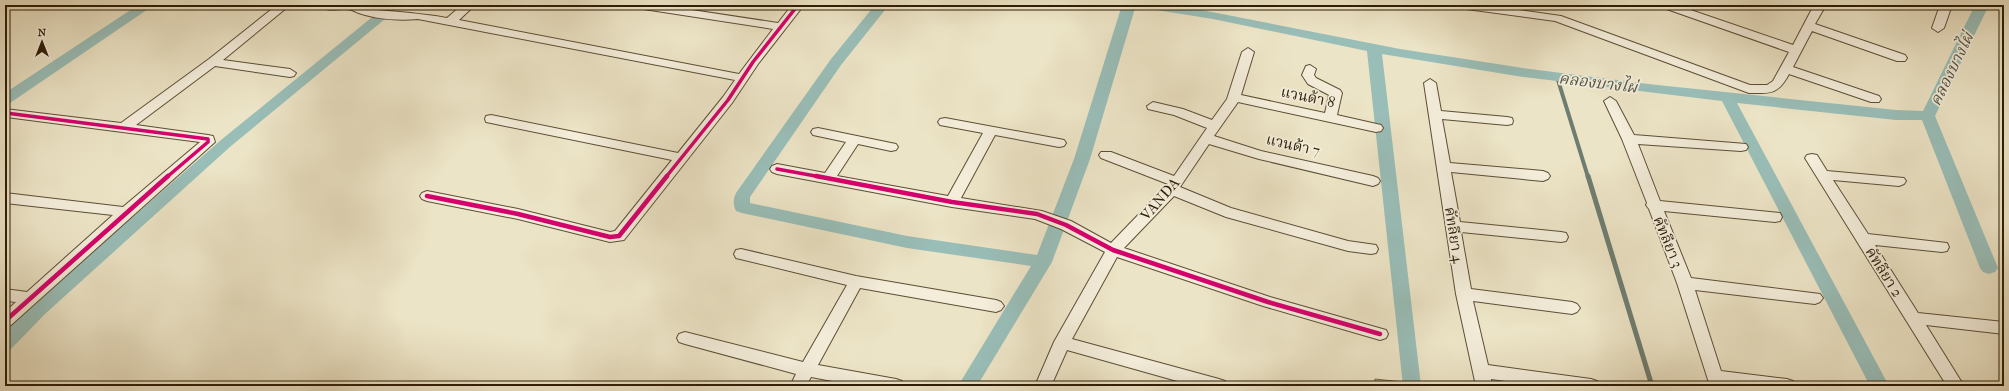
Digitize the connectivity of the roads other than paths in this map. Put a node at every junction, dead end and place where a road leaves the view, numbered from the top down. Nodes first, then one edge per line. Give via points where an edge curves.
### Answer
1 (284, 5) edge
2 (325, 5) edge
3 (469, 5) edge
4 (637, 5) edge
5 (798, 5) edge
6 (1459, 5) edge
7 (1665, 5) edge
8 (1820, 5) edge
9 (1946, 5) edge
10 (1503, 8) edge
11 (450, 22) junction
12 (1809, 26) junction
13 (780, 27) junction
14 (1938, 28) dead end
15 (1796, 50) junction
16 (1248, 52) dead end
17 (1901, 58) dead end
18 (213, 62) junction
19 (1310, 69) dead end
20 (1786, 69) junction
21 (290, 73) dead end
22 (743, 78) junction
23 (1430, 83) dead end
24 (1234, 97) junction
25 (1875, 99) dead end
26 (1610, 101) dead end
27 (1153, 106) dead end
28 (6, 113) dead end
29 (1435, 114) junction
30 (1330, 118) junction
31 (491, 119) dead end
32 (1507, 121) dead end
33 (945, 122) dead end
34 (1215, 126) junction
35 (125, 127) junction
36 (1376, 128) dead end
37 (991, 130) junction
38 (818, 132) dead end
39 (1206, 138) junction
40 (1629, 139) junction
41 (854, 140) junction
42 (1059, 143) dead end
43 (1741, 147) dead end
44 (891, 148) dead end
45 (1106, 155) dead end
46 (682, 158) junction
47 (1812, 158) dead end
48 (1443, 167) junction
49 (777, 169) dead end
50 (1824, 175) junction
51 (1543, 176) dead end
52 (829, 178) junction
53 (1373, 181) dead end
54 (1899, 182) dead end
55 (1174, 185) junction
56 (427, 196) dead end
57 (5, 198) edge
58 (952, 202) junction
59 (1653, 205) junction
60 (126, 212) junction
61 (1776, 217) dead end
62 (1453, 226) junction
63 (1560, 237) dead end
64 (1864, 239) junction
65 (1942, 247) dead end
66 (1370, 249) dead end
67 (1113, 250) junction
68 (741, 254) dead end
69 (856, 282) junction
70 (1685, 283) junction
71 (1464, 294) junction
72 (5, 295) edge
73 (30, 298) junction
74 (1815, 298) dead end
75 (996, 306) dead end
76 (1572, 308) dead end
77 (1913, 318) junction
78 (5, 321) edge
79 (2004, 328) edge
80 (1380, 334) dead end
81 (685, 338) dead end
82 (1062, 342) junction
83 (807, 370) junction
84 (1482, 378) edge
85 (1716, 382) edge
86 (798, 386) edge
87 (896, 386) edge
88 (1043, 386) edge
89 (1219, 386) edge
90 (1591, 386) edge
91 (1787, 386) edge
92 (1956, 386) edge

1 - 18 street
2 - 11 street via 355,7 359,11 380,10
3 - 11 street
4 - 13 street
5 - 13 street
6 - 10 street
7 - 15 street
8 - 12 street
9 - 14 street
10 - 20 street via 1557,18 1749,89 1770,89 1778,83
11 - 22 street
12 - 15 street
12 - 17 street
13 - 22 street
15 - 20 street
16 - 24 street, VANDA
18 - 21 street
18 - 35 street
19 - 30 street via 1308,75 1312,81 1336,93
20 - 25 street
22 - 46 street
23 - 29 street, คัทลียา 4
24 - 30 street, แวนด้า 8
24 - 34 street, VANDA
26 - 40 street, คัทลียา 3
27 - 34 street
28 - 35 street
29 - 32 street
29 - 48 street, คัทลียา 4
30 - 36 street, แวนด้า 8
31 - 46 street
33 - 37 street
34 - 39 street, VANDA
35 - 60 street via 208,139 208,142
37 - 42 street
37 - 58 street
38 - 41 street
39 - 53 street, แวนด้า 7 via 1259,155
39 - 55 street, VANDA
40 - 43 street
40 - 59 street, คัทลียา 3
41 - 44 street
41 - 52 street
45 - 55 street
46 - 56 street via 624,232 616,237
47 - 50 street, คัทลียา 2
48 - 51 street
48 - 62 street, คัทลียา 4
49 - 52 street
50 - 54 street
50 - 64 street, คัทลียา 2
52 - 58 street
55 - 66 street via 1226,212 1348,246
55 - 67 street, VANDA
57 - 60 street
58 - 67 street via 1046,216
59 - 61 street
59 - 70 street, คัทลียา 3
60 - 73 street
62 - 63 street
62 - 71 street, คัทลียา 4
64 - 65 street
64 - 77 street, คัทลียา 2
67 - 80 street via 1268,302
67 - 82 street, VANDA
68 - 69 street
69 - 75 street
69 - 83 street
70 - 74 street
70 - 85 street, คัทลียา 3
71 - 76 street
71 - 84 street, คัทลียา 4
72 - 73 street
73 - 78 street
77 - 79 street
77 - 92 street, คัทลียา 2
81 - 83 street
82 - 88 street, VANDA
82 - 89 street
83 - 86 street
83 - 87 street
84 - 90 street
85 - 91 street

